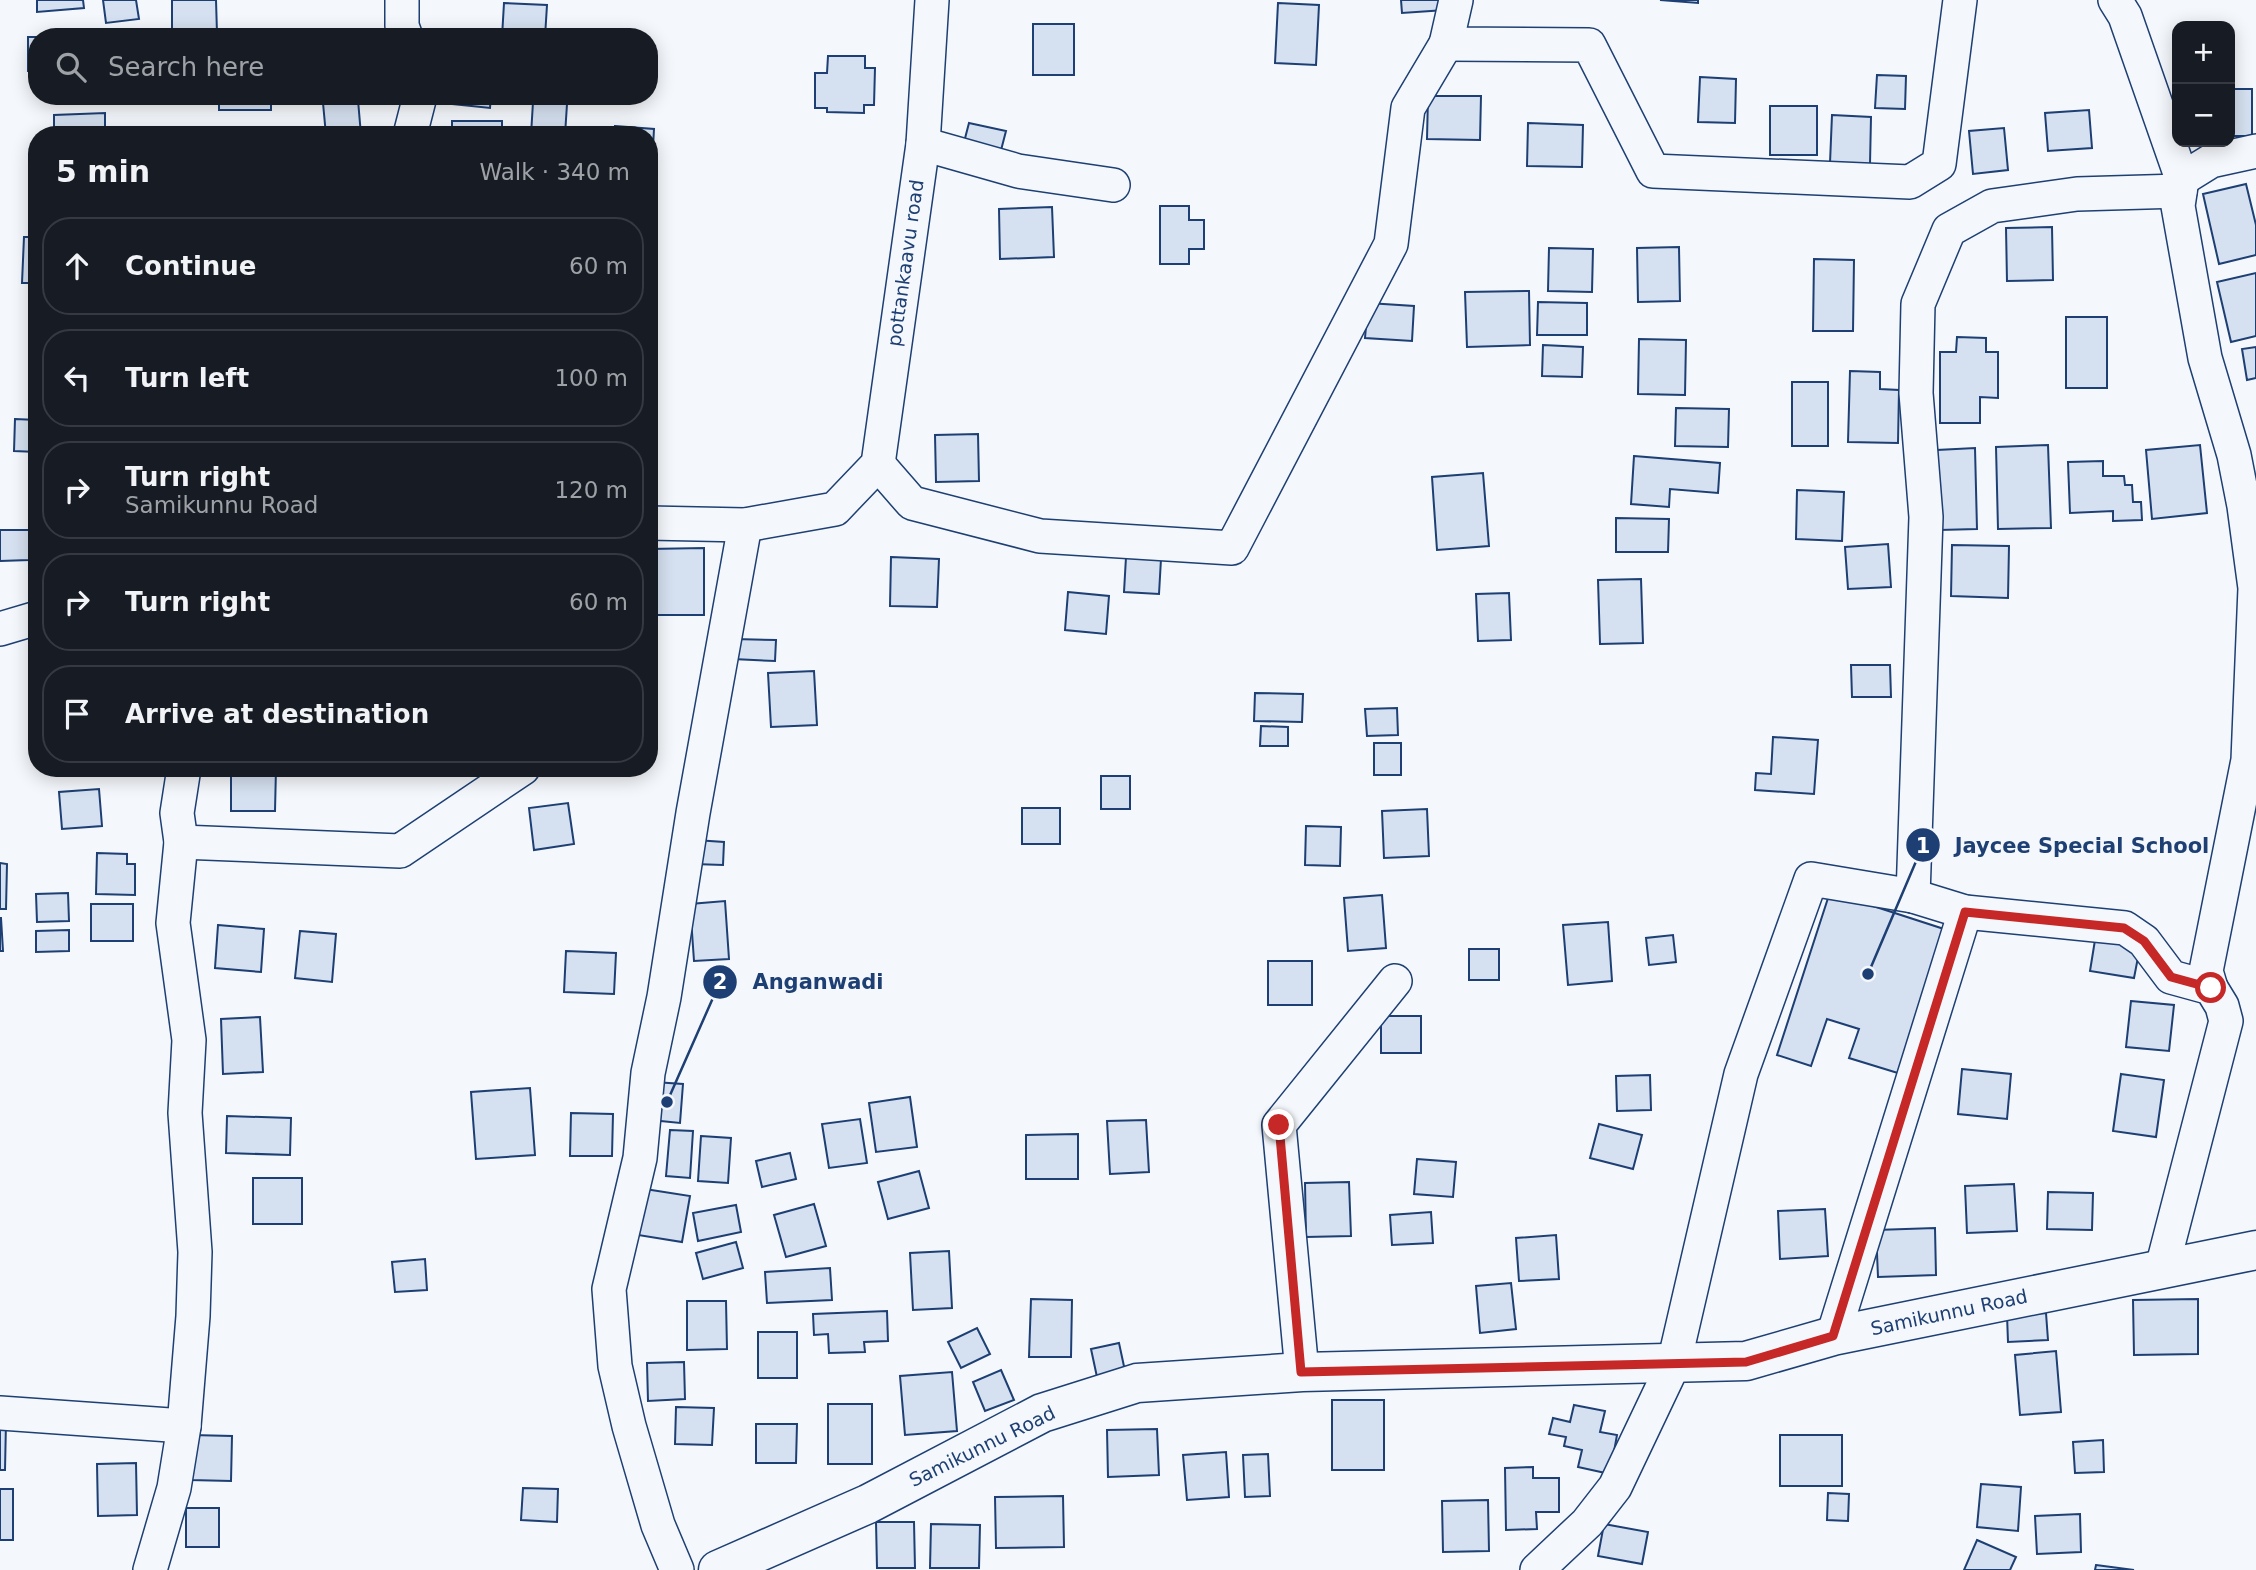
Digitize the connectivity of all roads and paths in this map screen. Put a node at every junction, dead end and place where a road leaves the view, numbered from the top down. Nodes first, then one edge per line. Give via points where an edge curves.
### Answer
1 (402, 0) edge
2 (932, 0) edge
3 (1456, 0) edge
4 (1960, 0) edge
5 (2115, 0) edge
6 (403, 28) edge
7 (1447, 44) junction
8 (418, 105) edge
9 (412, 126) edge
10 (923, 144) junction
11 (2256, 151) edge
12 (1113, 185) dead end
13 (2181, 185) junction
14 (2245, 454) edge
15 (878, 464) junction
16 (658, 523) edge
17 (745, 525) junction
18 (2254, 567) edge
19 (28, 621) edge
20 (0, 629) edge
21 (183, 777) edge
22 (510, 777) edge
23 (181, 842) junction
24 (1913, 896) junction
25 (1965, 912) junction
26 (1395, 981) dead end
27 (2211, 988) junction
28 (2256, 1250) edge
29 (2162, 1268) junction
30 (1833, 1336) junction
31 (1674, 1363) junction
32 (1301, 1372) junction
33 (0, 1413) edge
34 (184, 1426) junction
35 (731, 1567) edge
36 (150, 1570) edge
37 (677, 1570) edge
38 (1537, 1570) edge

1 - 6 street
2 - 10 street, pottankaavu road
3 - 7 street
4 - 7 street via 1939,164 1910,182 1653,171 1589,45
5 - 13 street
7 - 15 street via 1408,108 1391,244 1231,548 1040,536 912,503
8 - 9 street
10 - 12 street via 1018,171
10 - 15 street, pottankaavu road
11 - 13 street via 2211,161
13 - 14 street via 2178,206 2205,358
13 - 24 street via 1992,206 1949,230 1918,304 1916,393 1926,517
14 - 18 street
15 - 17 street via 835,509
16 - 17 street
17 - 37 street via 648,1073 640,1158 609,1289 615,1366 629,1426 658,1525
18 - 27 street via 2248,760 2206,971
19 - 20 street
21 - 23 street via 177,813
22 - 23 street via 400,851
23 - 34 street via 173,923 189,1040 185,1113 195,1252
24 - 25 street
24 - 31 street via 1811,878 1741,1074
25 - 27 street via 2124,928 2144,941 2171,977
25 - 30 street
26 - 32 street via 1279,1125
27 - 29 street via 2226,1021
28 - 29 main road, Samikunnu Road
29 - 30 main road, Samikunnu Road
30 - 31 main road, Samikunnu Road via 1746,1362
31 - 32 main road, Samikunnu Road
31 - 38 street via 1615,1487 1587,1524
32 - 35 main road, Samikunnu Road via 1137,1383 1042,1413 868,1504
33 - 34 street
34 - 36 street via 174,1488

